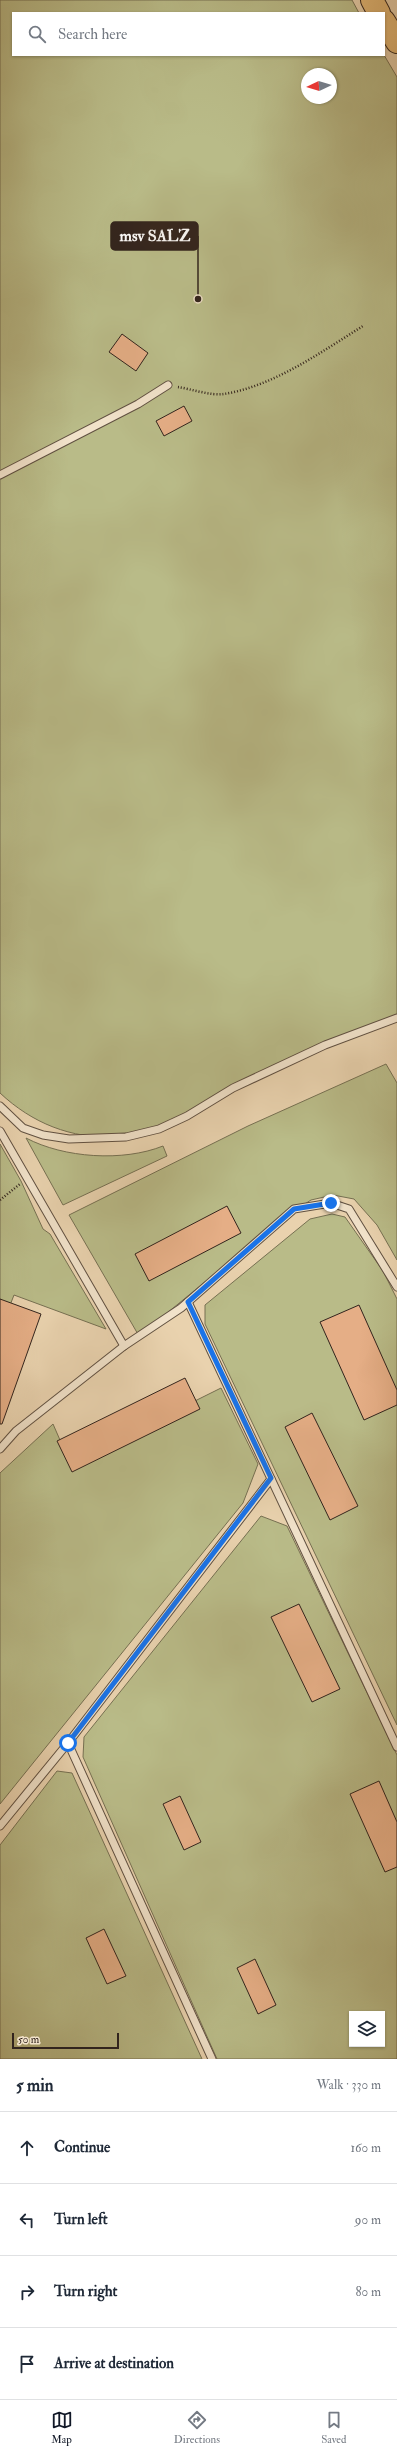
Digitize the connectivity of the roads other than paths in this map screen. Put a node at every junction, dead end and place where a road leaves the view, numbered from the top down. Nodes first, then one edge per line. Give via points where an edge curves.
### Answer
1 (372, 0) edge
2 (378, 12) edge
3 (385, 23) edge
4 (397, 42) edge
5 (168, 385) road end
6 (0, 475) edge
7 (397, 1018) edge
8 (0, 1106) edge
9 (0, 1131) edge
10 (397, 1287) edge
11 (188, 1302) junction
12 (124, 1346) junction
13 (0, 1449) edge
14 (271, 1478) junction
15 (68, 1743) junction
16 (397, 1747) edge
17 (0, 1826) edge
18 (212, 2059) edge

1 - 2 highway
3 - 4 highway
5 - 6 lane via 138,404
7 - 8 lane via 325,1045 233,1088 180,1120 159,1129 126,1137 69,1139 43,1135 23,1128
9 - 12 lane
10 - 11 lane via 348,1209 331,1203 294,1209
11 - 12 lane
11 - 14 lane
12 - 13 lane via 16,1431
14 - 15 lane
14 - 16 lane
15 - 17 lane
15 - 18 lane

